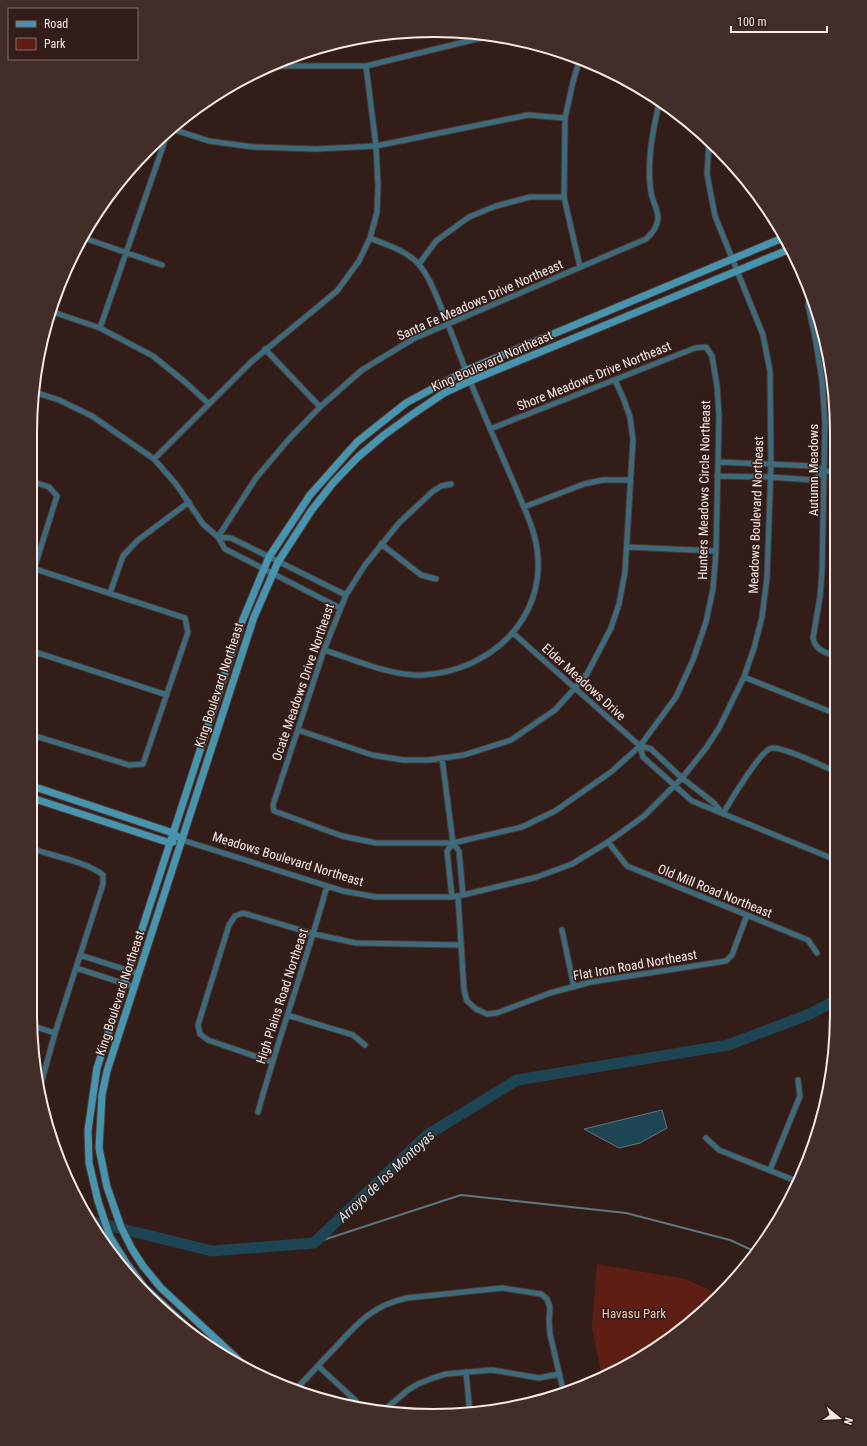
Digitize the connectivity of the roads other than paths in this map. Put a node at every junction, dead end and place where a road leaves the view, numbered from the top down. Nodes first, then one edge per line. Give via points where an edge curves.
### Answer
1 (476, 39) edge
2 (578, 64) edge
3 (285, 66) edge
4 (366, 66) junction
5 (658, 107) edge
6 (566, 118) junction
7 (177, 131) edge
8 (165, 142) edge
9 (376, 146) junction
10 (709, 148) edge
11 (564, 197) junction
12 (370, 238) junction
13 (88, 239) edge
14 (779, 239) edge
15 (785, 251) edge
16 (127, 253) junction
17 (733, 259) junction
18 (419, 264) junction
19 (162, 265) dead end
20 (580, 266) junction
21 (738, 271) junction
22 (808, 304) edge
23 (56, 313) edge
24 (448, 324) junction
25 (100, 328) junction
26 (706, 348) joint
27 (265, 349) junction
28 (467, 370) junction
29 (615, 380) junction
30 (470, 381) junction
31 (39, 394) edge
32 (208, 403) junction
33 (320, 407) junction
34 (490, 429) junction
35 (154, 459) junction
36 (718, 462) junction
37 (771, 464) junction
38 (824, 471) junction
39 (830, 472) edge
40 (717, 476) junction
41 (770, 477) junction
42 (630, 480) junction
43 (37, 483) edge
44 (451, 484) dead end
45 (189, 502) junction
46 (524, 508) junction
47 (218, 537) junction
48 (381, 544) junction
49 (627, 547) junction
50 (716, 551) junction
51 (37, 557) edge
52 (270, 557) junction
53 (278, 562) junction
54 (264, 569) junction
55 (37, 570) edge
56 (273, 574) junction
57 (436, 579) dead end
58 (110, 593) junction
59 (346, 596) junction
60 (340, 608) junction
61 (513, 633) junction
62 (324, 650) junction
63 (37, 653) edge
64 (830, 654) edge
65 (744, 677) junction
66 (574, 689) junction
67 (167, 694) junction
68 (830, 712) edge
69 (298, 730) junction
70 (37, 737) edge
71 (640, 746) junction
72 (442, 758) junction
73 (830, 769) edge
74 (682, 778) junction
75 (675, 786) junction
76 (37, 788) edge
77 (37, 800) edge
78 (274, 811) joint
79 (723, 814) junction
80 (173, 833) junction
81 (182, 840) junction
82 (608, 842) junction
83 (170, 843) junction
84 (453, 843) junction
85 (37, 850) edge
86 (830, 858) edge
87 (327, 886) junction
88 (460, 895) junction
89 (452, 897) junction
90 (747, 915) junction
91 (562, 930) dead end
92 (314, 934) junction
93 (460, 946) junction
94 (817, 953) dead end
95 (80, 955) junction
96 (76, 968) junction
97 (129, 971) junction
98 (139, 974) junction
99 (125, 984) junction
100 (135, 987) junction
101 (574, 987) junction
102 (287, 1015) junction
103 (38, 1028) edge
104 (54, 1033) junction
105 (365, 1045) dead end
106 (272, 1062) junction
107 (43, 1077) edge
108 (798, 1080) dead end
109 (258, 1112) dead end
110 (706, 1138) dead end
111 (770, 1170) junction
112 (793, 1180) edge
113 (127, 1264) edge
114 (233, 1354) edge
115 (318, 1366) junction
116 (466, 1372) junction
117 (559, 1374) junction
118 (299, 1385) edge
119 (562, 1387) edge
120 (356, 1401) edge
121 (389, 1407) edge
122 (469, 1407) edge

1 - 4 street
2 - 6 street
3 - 4 street
4 - 9 street
5 - 20 street, Santa Fe Meadows Drive Northeast via 653,127 650,160 651,192 658,217 656,229 646,239
6 - 9 street via 528,115
6 - 11 street
7 - 9 street via 209,141 254,147 316,149
8 - 16 street
9 - 12 street via 377,212
10 - 17 street, Meadows Boulevard Northeast via 707,174 715,216
11 - 18 street via 530,197 476,214 436,241
11 - 20 street
12 - 18 street via 401,251
12 - 27 street via 359,261 337,290
13 - 16 street
14 - 17 street, King Boulevard Northeast
15 - 21 street, King Boulevard Northeast
16 - 19 street
16 - 25 street
17 - 21 street, Meadows Boulevard Northeast
17 - 28 street, King Boulevard Northeast
18 - 24 street via 433,287
20 - 24 street, Santa Fe Meadows Drive Northeast
21 - 30 street, King Boulevard Northeast
21 - 37 street, Meadows Boulevard Northeast via 763,335 770,371
22 - 38 street, Autumn Meadows via 822,380 825,424
23 - 25 street
24 - 28 street
24 - 33 street, Santa Fe Meadows Drive Northeast via 413,339 362,370
25 - 32 street via 153,356
26 - 29 street, Shore Meadows Drive Northeast via 695,348
26 - 36 street, Hunters Meadows Circle Northeast via 712,356 717,386
27 - 32 street
27 - 33 street
28 - 30 street
28 - 52 street, King Boulevard Northeast via 406,403 357,442 310,495
29 - 34 street, Shore Meadows Drive Northeast
29 - 42 street via 630,418 633,440
30 - 34 street
30 - 53 street, King Boulevard Northeast via 444,393 384,435 358,457 311,511
31 - 35 street via 92,416
32 - 35 street
33 - 47 street, Santa Fe Meadows Drive Northeast via 256,478
34 - 46 street
35 - 45 street
36 - 37 street
36 - 40 street, Hunters Meadows Circle Northeast
37 - 38 street via 814,466
37 - 41 street, Meadows Boulevard Northeast
38 - 39 street
38 - 41 street via 814,480
38 - 64 street, Autumn Meadows via 822,571 813,638 818,648
40 - 41 street
40 - 50 street, Hunters Meadows Circle Northeast
41 - 65 street, Meadows Boulevard Northeast via 768,578 760,624
42 - 46 street via 603,480 584,484
42 - 49 street
43 - 51 street via 48,487 57,496
44 - 48 street, Ocate Meadows Drive Northeast via 441,486 432,492
45 - 47 street via 203,524
45 - 58 street via 138,540 123,556
46 - 61 street via 534,536 538,576 532,602
47 - 52 street via 231,538
47 - 54 street via 226,549
48 - 57 street via 421,575
48 - 59 street, Ocate Meadows Drive Northeast
49 - 50 street
49 - 66 street via 626,572 611,628 587,674
50 - 71 street, Hunters Meadows Circle Northeast via 713,589 706,622 693,660 676,697
52 - 53 street
52 - 54 street, King Boulevard Northeast
53 - 56 street, King Boulevard Northeast
53 - 59 street
54 - 56 street
54 - 80 street, King Boulevard Northeast via 241,624
55 - 58 street
56 - 60 street
56 - 81 street, King Boulevard Northeast via 254,617
58 - 67 street via 185,618 188,632
59 - 60 street, Ocate Meadows Drive Northeast
60 - 62 street, Ocate Meadows Drive Northeast
61 - 62 street via 475,661 451,670 423,675 385,670
61 - 66 street, Elder Meadows Drive
62 - 69 street, Ocate Meadows Drive Northeast
63 - 67 street
65 - 68 street
65 - 74 street, Meadows Boulevard Northeast via 719,728
66 - 71 street, Elder Meadows Drive
66 - 72 street via 555,710 511,740 464,755
67 - 70 street via 143,764 129,765
69 - 72 street via 372,755 403,760
69 - 78 street, Ocate Meadows Drive Northeast via 274,802
71 - 74 street via 651,749
71 - 75 street via 643,757
71 - 84 street, Hunters Meadows Circle Northeast via 611,772 555,811 522,827
72 - 84 street
73 - 79 street via 784,750 767,749
74 - 75 street, Meadows Boulevard Northeast
74 - 79 street via 714,803
75 - 79 street via 692,801
75 - 82 street, Meadows Boulevard Northeast via 644,816
76 - 80 street
77 - 83 street
78 - 84 street, Hunters Meadows Circle Northeast via 342,836 369,842
79 - 86 street
80 - 81 street
80 - 83 street, King Boulevard Northeast
81 - 83 street
81 - 87 street, Meadows Boulevard Northeast
81 - 98 street, King Boulevard Northeast
82 - 88 street, Meadows Boulevard Northeast via 572,864 537,877
82 - 90 street, Old Mill Road Northeast via 627,866
83 - 97 street, King Boulevard Northeast
84 - 88 street, Flat Iron Road Northeast via 459,851
84 - 89 street via 447,851
85 - 95 street via 87,866 103,875 101,891
87 - 89 street, Meadows Boulevard Northeast via 376,897
87 - 92 street, High Plains Road Northeast
88 - 89 street, Meadows Boulevard Northeast
88 - 93 street, Flat Iron Road Northeast
90 - 94 street, Old Mill Road Northeast via 808,940
90 - 101 street, Flat Iron Road Northeast via 732,955 726,960
91 - 101 street
92 - 93 street via 356,943
92 - 102 street, High Plains Road Northeast
92 - 106 street via 243,913 235,916 229,925 198,1025 200,1034 208,1040
93 - 101 street, Flat Iron Road Northeast via 464,990 468,1001 476,1009 487,1014 497,1013
95 - 96 street
95 - 97 street
96 - 99 street
96 - 104 street
97 - 98 street
97 - 99 street, King Boulevard Northeast
98 - 100 street, King Boulevard Northeast
99 - 100 street
99 - 113 street, King Boulevard Northeast via 98,1068 88,1130 89,1163 100,1210 110,1237
100 - 114 street, King Boulevard Northeast via 107,1071 102,1095 99,1148 107,1187 124,1234 143,1266 161,1288
102 - 105 street via 353,1035
102 - 106 street, High Plains Road Northeast
103 - 104 street
104 - 107 street
106 - 109 street, High Plains Road Northeast
108 - 111 street via 800,1096
110 - 111 street via 719,1150
111 - 112 street
115 - 117 street via 358,1322 395,1300 502,1288 540,1294 547,1299 550,1307 550,1334
115 - 118 street
115 - 120 street
116 - 117 street via 492,1370 539,1378
116 - 121 street via 446,1374 418,1384
116 - 122 street
117 - 119 street

